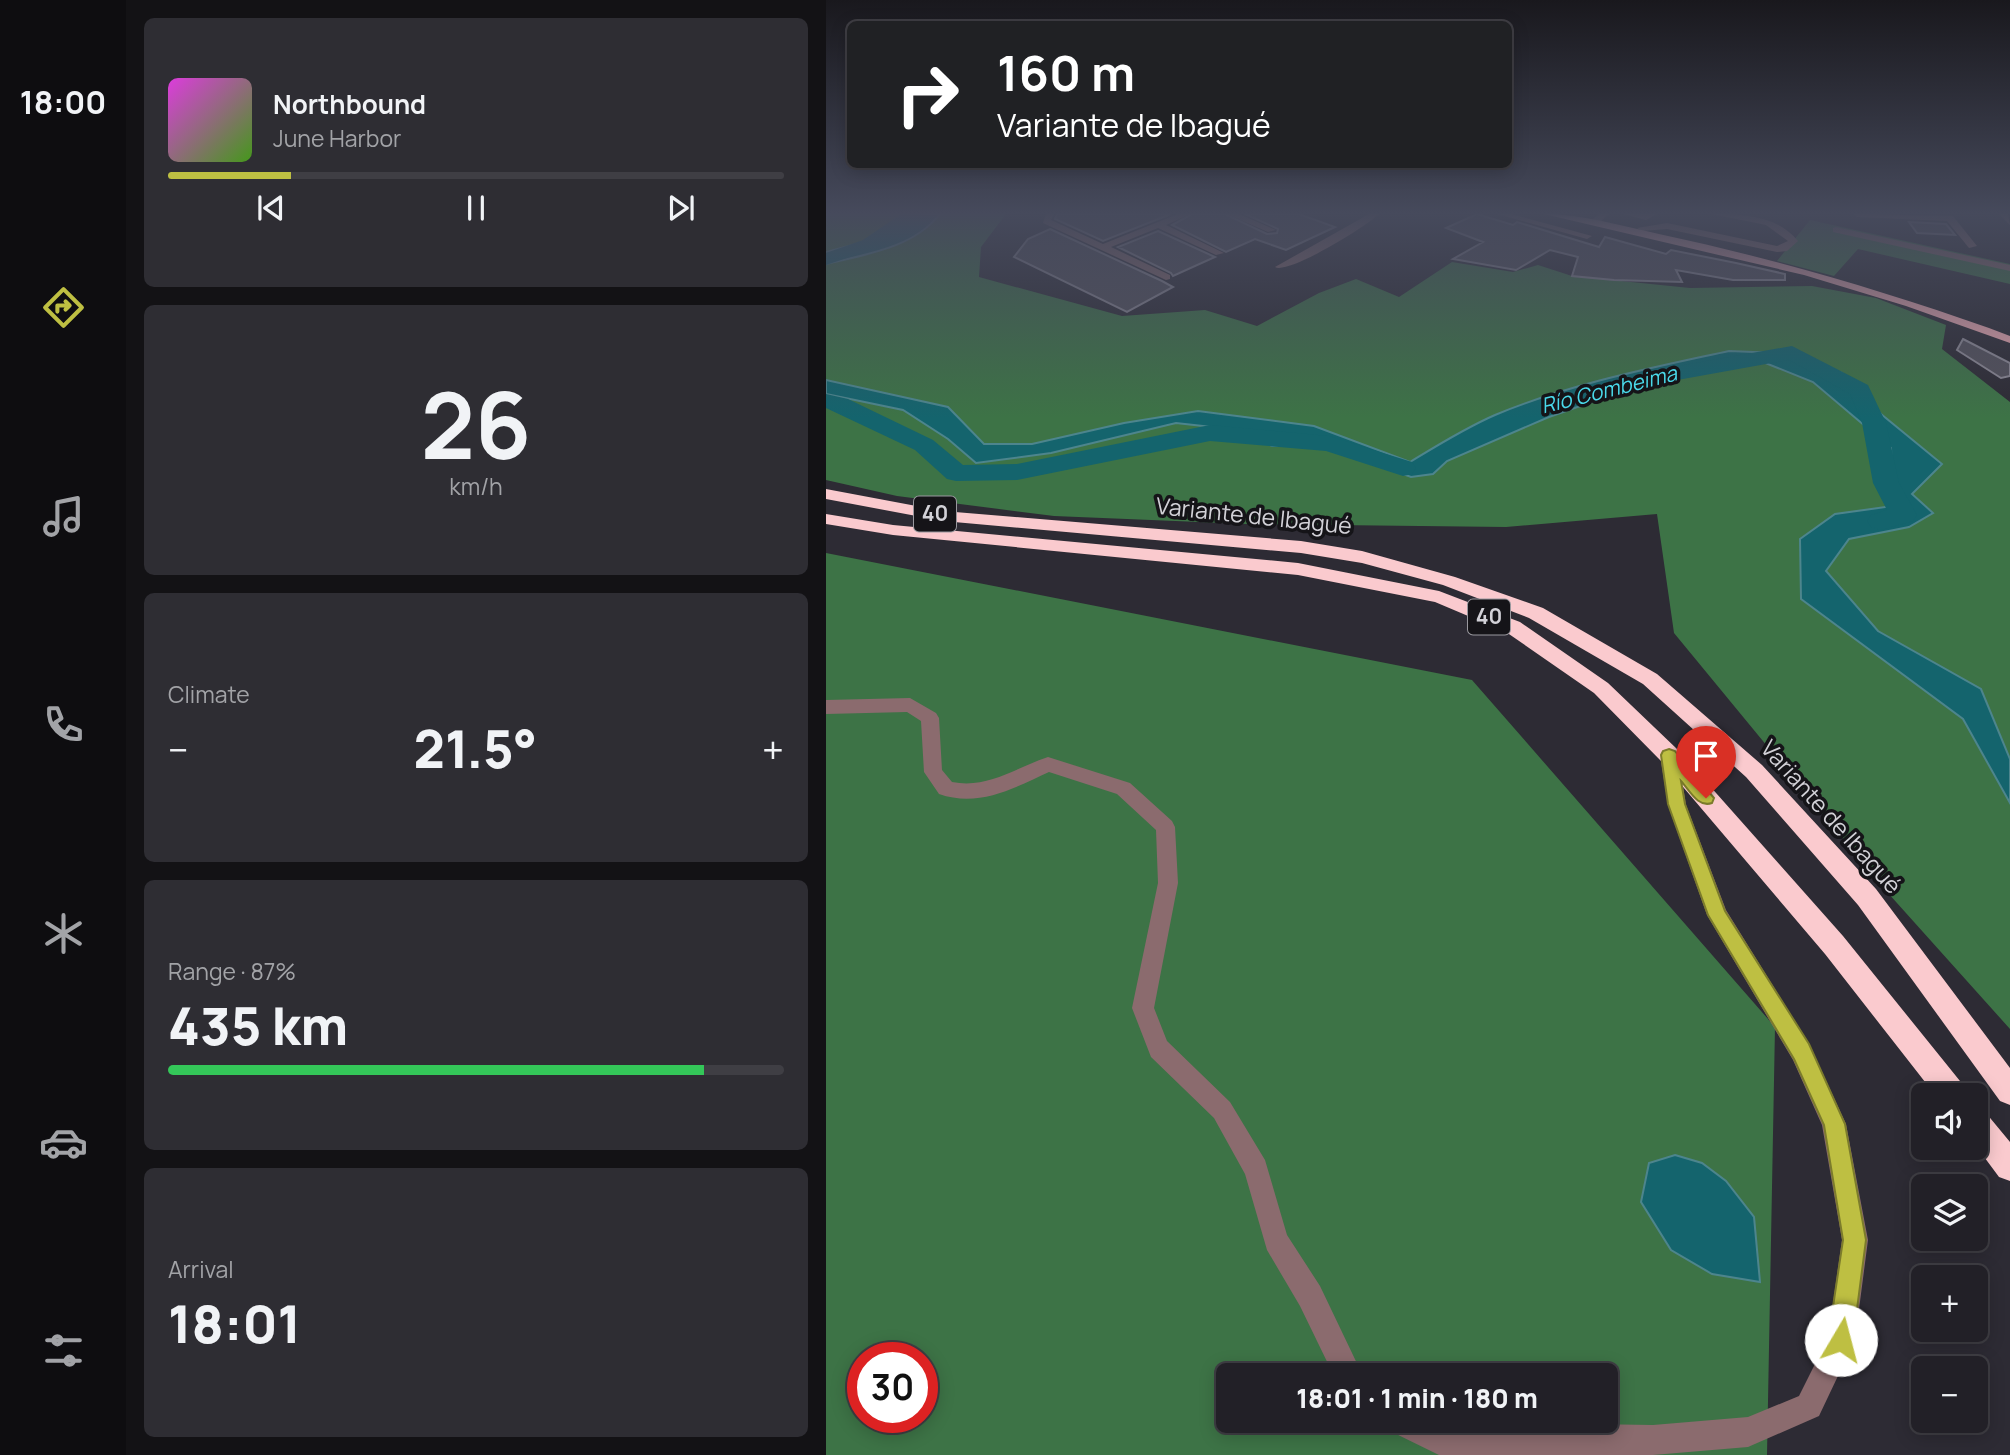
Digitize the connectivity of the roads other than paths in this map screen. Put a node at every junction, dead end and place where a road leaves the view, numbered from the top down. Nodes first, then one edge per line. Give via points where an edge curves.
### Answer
1 (1839, 282) edge
2 (1863, 282) edge
3 (2010, 332) edge
4 (2010, 340) edge
5 (826, 494) edge
6 (826, 519) edge
7 (826, 707) edge
8 (1669, 755) junction
9 (1944, 1083) edge
10 (2010, 1091) edge
11 (1988, 1138) edge
12 (2010, 1166) edge
13 (1343, 1363) edge
14 (1425, 1433) edge

1 - 4 main road
2 - 3 main road
5 - 10 highway, Variante de Ibagué / 40 via 943,516 1301,547 1362,557 1449,581 1536,613 1650,679 1754,771 1867,897
6 - 8 highway, 40 via 893,530 1298,569 1438,597 1513,627 1601,688
7 - 13 street via 910,705 930,718 933,772 946,789 968,793 998,787 1048,764 1123,788 1165,827 1168,883 1143,1008 1159,1049 1222,1110 1256,1169 1276,1241
8 - 9 highway, 40 via 1834,945
8 - 14 street via 1677,804 1717,915 1801,1052 1835,1124 1855,1240 1841,1340 1809,1406 1748,1432 1653,1440 1588,1438 1450,1445
11 - 12 highway

